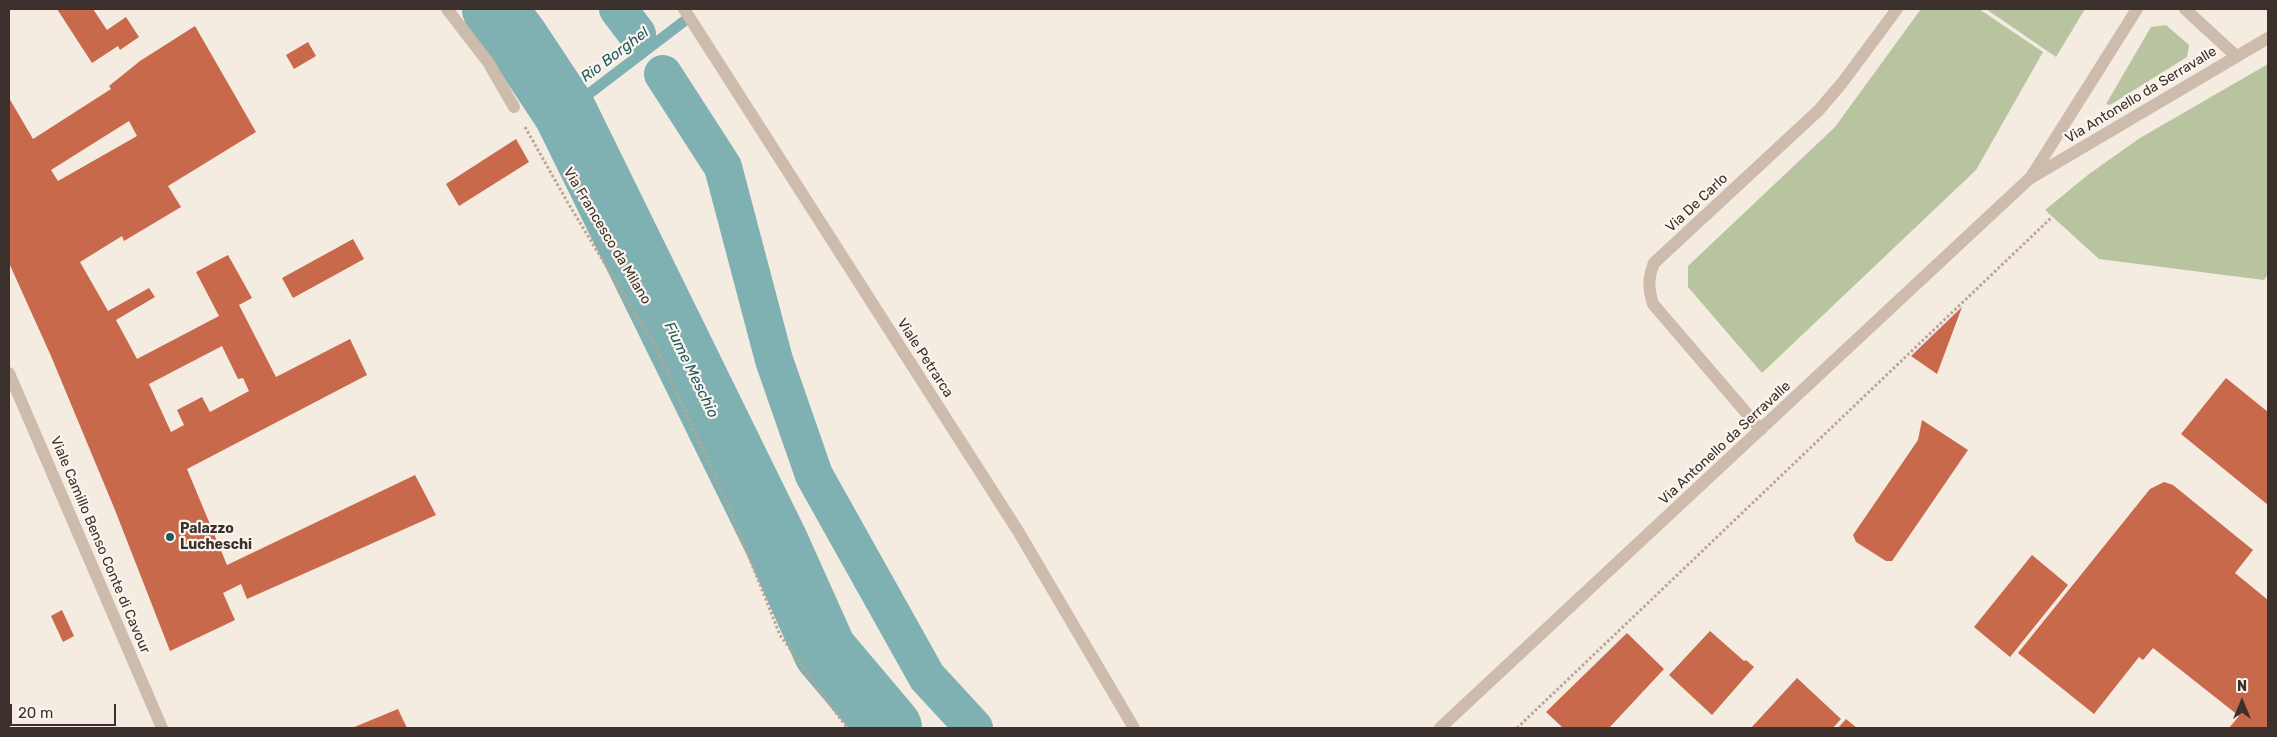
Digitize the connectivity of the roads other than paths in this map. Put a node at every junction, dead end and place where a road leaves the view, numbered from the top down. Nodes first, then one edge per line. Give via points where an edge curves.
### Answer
1 (446, 9) edge
2 (684, 9) edge
3 (1897, 9) edge
4 (2137, 9) edge
5 (2185, 9) edge
6 (2268, 38) edge
7 (2236, 56) junction
8 (514, 107) road end
9 (2029, 179) junction
10 (9, 373) edge
11 (1761, 430) junction
12 (162, 728) edge
13 (1134, 728) edge
14 (1440, 728) edge

1 - 8 street via 488,62
2 - 13 street, Viale Petrarca via 1018,531
3 - 11 street, Via De Carlo via 1819,110 1654,263 1649,276 1653,304
4 - 9 street, Via Antonello da Serravalle
5 - 7 street
6 - 7 street, Via Antonello da Serravalle
7 - 9 street, Via Antonello da Serravalle
9 - 11 street, Via Antonello da Serravalle
10 - 12 street, Viale Camillo Benso Conte di Cavour
11 - 14 street, Via Antonello da Serravalle

